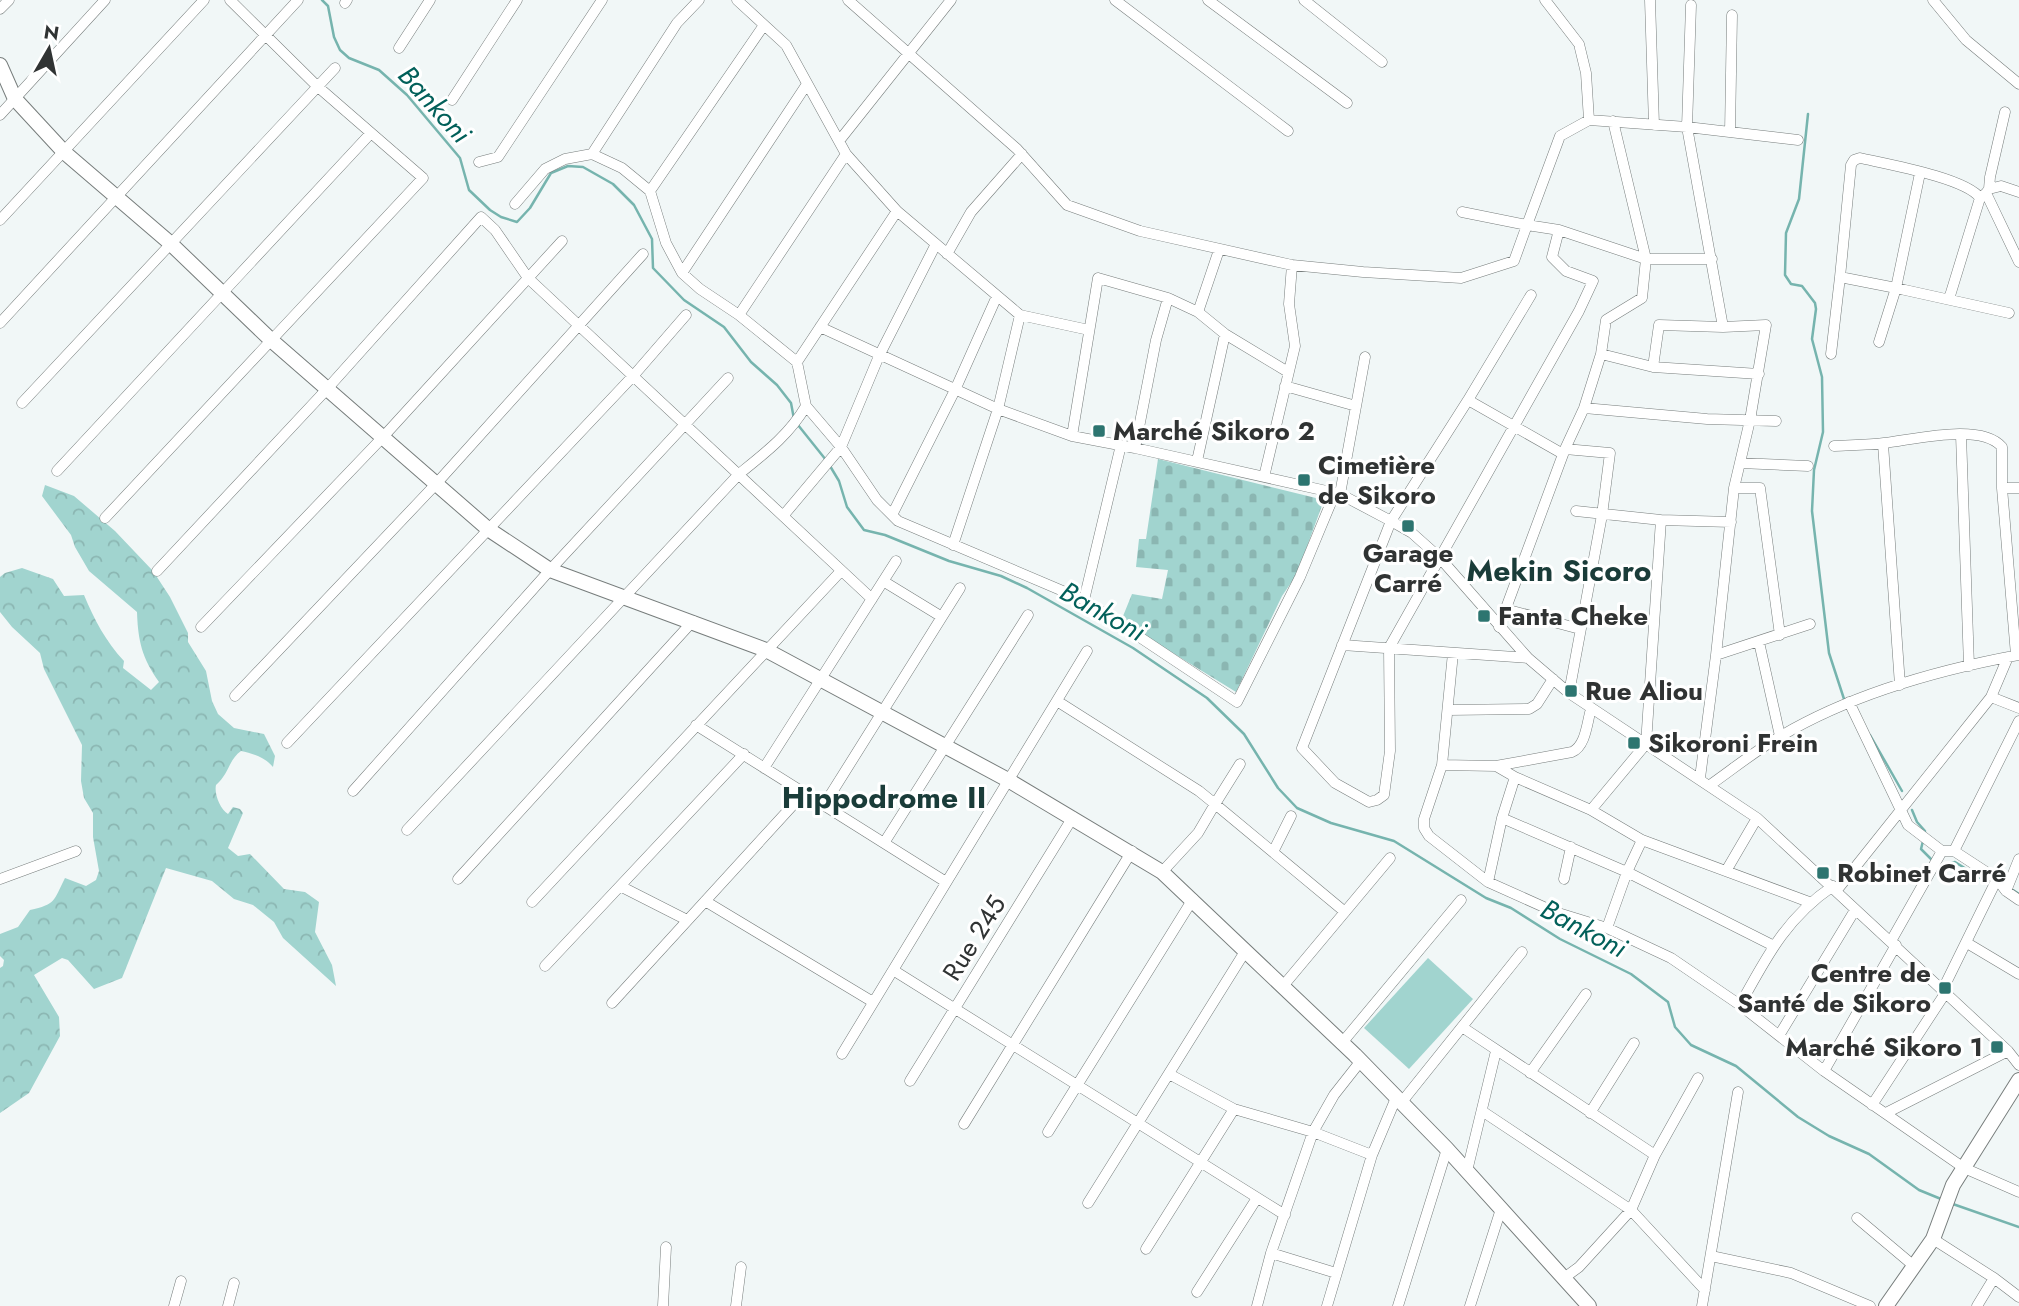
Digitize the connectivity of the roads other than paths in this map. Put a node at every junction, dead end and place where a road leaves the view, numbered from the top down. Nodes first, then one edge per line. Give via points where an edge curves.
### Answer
1 (9, 0) edge
2 (105, 0) edge
3 (204, 0) edge
4 (230, 0) edge
5 (298, 0) edge
6 (430, 0) edge
7 (517, 0) edge
8 (602, 0) edge
9 (699, 0) edge
10 (737, 0) edge
11 (848, 0) edge
12 (1115, 0) edge
13 (1208, 0) edge
14 (1304, 0) edge
15 (1545, 0) edge
16 (1650, 0) edge
17 (1933, 0) edge
18 (946, 2) edge
19 (1691, 5) dead end
20 (0, 9) edge
21 (1732, 15) dead end
22 (764, 25) junction
23 (267, 34) junction
24 (400, 48) dead end
25 (909, 53) junction
26 (1382, 62) dead end
27 (0, 65) edge
28 (335, 68) dead end
29 (807, 84) junction
30 (2019, 84) edge
31 (317, 86) junction
32 (15, 99) junction
33 (452, 100) dead end
34 (1347, 103) dead end
35 (2005, 113) dead end
36 (0, 115) edge
37 (1589, 120) junction
38 (1613, 121) junction
39 (1654, 124) junction
40 (1686, 127) junction
41 (1288, 131) dead end
42 (1730, 132) junction
43 (372, 133) junction
44 (1798, 140) dead end
45 (839, 141) junction
46 (64, 152) junction
47 (592, 154) junction
48 (846, 154) junction
49 (1022, 155) junction
50 (478, 162) dead end
51 (1920, 173) junction
52 (650, 191) junction
53 (2019, 192) edge
54 (1985, 193) junction
55 (117, 196) junction
56 (515, 204) dead end
57 (897, 211) junction
58 (1462, 212) dead end
59 (0, 220) edge
60 (1527, 225) junction
61 (1559, 230) junction
62 (562, 241) dead end
63 (170, 243) junction
64 (936, 244) junction
65 (1219, 250) junction
66 (643, 254) dead end
67 (947, 254) junction
68 (1646, 259) junction
69 (1712, 259) junction
70 (2019, 262) edge
71 (1292, 265) junction
72 (682, 272) junction
73 (1840, 277) junction
74 (528, 278) junction
75 (1896, 288) junction
76 (223, 294) junction
77 (1531, 295) dead end
78 (997, 296) junction
79 (1168, 298) junction
80 (1949, 299) junction
81 (1198, 312) junction
82 (2009, 313) dead end
83 (686, 315) dead end
84 (739, 315) junction
85 (1020, 315) junction
86 (0, 323) edge
87 (579, 325) junction
88 (820, 327) junction
89 (1723, 327) junction
90 (1089, 330) junction
91 (1225, 334) junction
92 (271, 340) junction
93 (1879, 342) dead end
94 (1601, 354) junction
95 (1831, 354) dead end
96 (879, 356) junction
97 (1365, 357) dead end
98 (797, 362) junction
99 (1653, 367) junction
100 (1288, 372) junction
101 (1759, 374) junction
102 (634, 375) junction
103 (728, 378) dead end
104 (1285, 386) junction
105 (327, 389) junction
106 (955, 390) junction
107 (1468, 400) junction
108 (22, 403) dead end
109 (806, 406) junction
110 (1356, 406) junction
111 (1584, 408) junction
112 (998, 409) junction
113 (1750, 420) junction
114 (1776, 421) dead end
115 (685, 424) junction
116 (1514, 427) junction
117 (1961, 435) junction
118 (1072, 436) junction
119 (383, 437) junction
120 (1883, 443) junction
121 (1121, 445) junction
122 (1835, 446) dead end
123 (841, 447) junction
124 (1135, 448) junction
125 (1564, 451) junction
126 (1197, 461) junction
127 (1740, 463) junction
128 (1808, 466) dead end
129 (57, 471) dead end
130 (739, 474) junction
131 (1264, 477) junction
132 (436, 484) junction
133 (1734, 488) junction
134 (2002, 488) junction
135 (2019, 488) edge
136 (1338, 494) junction
137 (1576, 511) dead end
138 (892, 515) junction
139 (1602, 515) junction
140 (783, 516) junction
141 (105, 519) dead end
142 (1661, 520) junction
143 (1391, 521) junction
144 (1731, 522) junction
145 (488, 529) junction
146 (953, 545) junction
147 (1440, 558) junction
148 (896, 561) dead end
149 (550, 570) junction
150 (157, 571) dead end
151 (841, 571) junction
152 (883, 581) junction
153 (960, 588) dead end
154 (625, 597) junction
155 (872, 599) junction
156 (1084, 600) junction
157 (1506, 609) junction
158 (1028, 615) dead end
159 (942, 617) junction
160 (693, 621) junction
161 (1810, 624) dead end
162 (201, 627) dead end
163 (1499, 628) junction
164 (1580, 629) junction
165 (1780, 635) junction
166 (1759, 642) junction
167 (1342, 645) junction
168 (1390, 648) junction
169 (766, 650) junction
170 (1087, 651) dead end
171 (1453, 653) junction
172 (1716, 655) junction
173 (2014, 656) edge
174 (1528, 658) junction
175 (1969, 666) junction
176 (822, 679) junction
177 (1553, 679) junction
178 (1900, 685) junction
179 (1569, 693) junction
180 (235, 696) dead end
181 (1991, 698) junction
182 (1056, 701) junction
183 (1849, 702) junction
184 (2019, 708) edge
185 (1591, 709) junction
186 (1448, 710) junction
187 (883, 711) junction
188 (2019, 721) edge
189 (696, 725) junction
190 (1780, 736) junction
191 (287, 743) dead end
192 (1646, 744) junction
193 (946, 746) junction
194 (744, 754) junction
195 (1240, 764) dead end
196 (1443, 765) junction
197 (1496, 765) junction
198 (764, 768) junction
199 (1515, 777) junction
200 (1700, 778) junction
201 (1008, 780) junction
202 (1710, 785) junction
203 (353, 791) dead end
204 (804, 793) junction
205 (1215, 804) junction
206 (824, 805) junction
207 (1591, 810) junction
208 (1902, 810) junction
209 (1291, 816) dead end
210 (1073, 817) junction
211 (1502, 818) junction
212 (1757, 818) junction
213 (407, 830) dead end
214 (1642, 839) junction
215 (884, 843) junction
216 (1571, 847) junction
217 (76, 851) dead end
218 (1942, 851) junction
219 (1954, 851) junction
220 (1132, 852) junction
221 (1273, 852) junction
222 (1390, 858) dead end
223 (2019, 859) edge
224 (1726, 871) junction
225 (1163, 872) junction
226 (1627, 873) junction
227 (0, 879) edge
228 (458, 879) dead end
229 (1997, 879) junction
230 (1564, 880) dead end
231 (1488, 881) junction
232 (946, 882) junction
233 (620, 886) junction
234 (1835, 888) junction
235 (2007, 891) junction
236 (1194, 899) junction
237 (1461, 900) dead end
238 (2019, 900) edge
239 (705, 901) junction
240 (532, 902) dead end
241 (1809, 902) junction
242 (1856, 910) junction
243 (1345, 912) junction
244 (687, 920) junction
245 (1607, 928) junction
246 (1893, 943) junction
247 (1967, 943) junction
248 (1772, 946) junction
249 (1246, 950) junction
250 (1522, 952) dead end
251 (545, 967) dead end
252 (893, 970) junction
253 (2019, 974) edge
254 (1283, 986) junction
255 (1944, 991) junction
256 (1586, 994) dead end
257 (873, 1002) junction
258 (612, 1003) dead end
259 (1740, 1005) junction
260 (955, 1009) junction
261 (1462, 1027) junction
262 (1780, 1034) junction
263 (1634, 1043) dead end
264 (1341, 1044) junction
265 (1013, 1045) junction
266 (1496, 1051) junction
267 (2008, 1051) junction
268 (842, 1054) dead end
269 (1360, 1062) junction
270 (2019, 1065) edge
271 (1824, 1072) junction
272 (1530, 1073) junction
273 (1169, 1074) junction
274 (1698, 1078) dead end
275 (2019, 1080) edge
276 (910, 1081) dead end
277 (1078, 1086) junction
278 (1738, 1093) dead end
279 (1399, 1101) junction
280 (1871, 1105) junction
281 (1234, 1109) junction
282 (1482, 1111) junction
283 (1590, 1113) junction
284 (1886, 1113) junction
285 (1138, 1123) junction
286 (964, 1124) dead end
287 (1048, 1132) dead end
288 (1313, 1132) junction
289 (1447, 1149) junction
290 (1372, 1155) junction
291 (1655, 1156) junction
292 (1200, 1162) junction
293 (1964, 1168) junction
294 (1467, 1171) junction
295 (2019, 1192) edge
296 (1257, 1198) junction
297 (1088, 1203) dead end
298 (1501, 1209) junction
299 (1631, 1210) junction
300 (1284, 1215) junction
301 (1857, 1218) dead end
302 (1933, 1239) junction
303 (666, 1247) dead end
304 (1146, 1249) dead end
305 (1272, 1253) junction
306 (1711, 1256) junction
307 (1914, 1266) junction
308 (741, 1268) dead end
309 (1336, 1273) junction
310 (1564, 1278) junction
311 (1994, 1278) junction
312 (181, 1281) dead end
313 (234, 1283) dead end
314 (1705, 1290) junction
315 (1197, 1292) dead end
316 (2019, 1297) edge
317 (174, 1306) edge
318 (228, 1306) edge
319 (663, 1306) edge
320 (736, 1306) edge
321 (1257, 1306) edge
322 (1327, 1306) edge
323 (1398, 1306) edge
324 (1470, 1306) edge
325 (1589, 1306) edge
326 (1702, 1306) edge
327 (1870, 1306) edge
328 (1886, 1306) edge
329 (1977, 1306) edge

1 - 20 street
2 - 32 street
3 - 46 street
4 - 23 street
5 - 23 street
6 - 24 street
7 - 33 street
8 - 50 street via 498,157
9 - 47 street via 677,23
10 - 22 street
11 - 25 street
12 - 41 street
13 - 34 street
14 - 26 street
15 - 37 street via 1578,44 1586,73
16 - 39 street
17 - 30 street via 1966,40
18 - 25 street
19 - 40 street
21 - 42 street
22 - 29 street via 786,45
22 - 52 street
23 - 31 street
23 - 55 street
25 - 45 street
25 - 49 street
27 - 32 street
28 - 31 street
29 - 45 street
29 - 72 street
31 - 43 street
31 - 63 street
32 - 36 street
32 - 46 street
35 - 54 street
37 - 38 street
37 - 60 street via 1560,136
38 - 39 street
38 - 68 street
39 - 40 street
40 - 42 street
40 - 69 street
42 - 44 street
43 - 76 street
43 - 92 street via 423,178
45 - 48 street
46 - 55 street
46 - 59 street
47 - 52 street via 622,168
47 - 56 street via 545,169
48 - 57 street
48 - 84 street
49 - 65 street via 1067,205 1140,231
49 - 67 street via 971,212
51 - 54 street
51 - 73 street via 1854,160
51 - 75 street
52 - 72 street via 666,243
53 - 54 street via 2001,186
54 - 70 street
54 - 80 street
55 - 63 street
55 - 86 street
57 - 64 street
57 - 88 street
58 - 60 street
60 - 61 street
60 - 71 street via 1514,261 1461,278
61 - 68 street
61 - 116 street via 1552,257 1566,271 1593,281
62 - 74 street
63 - 76 street
63 - 108 street
64 - 67 street
64 - 96 street
65 - 71 street
65 - 81 street
66 - 87 street
67 - 78 street
68 - 69 street
68 - 94 street via 1642,298 1606,320
69 - 89 street
71 - 100 street via 1289,304 1295,346
72 - 84 street
73 - 75 street
73 - 95 street
74 - 87 street
74 - 105 street via 481,217
74 - 119 street
75 - 80 street
75 - 93 street
76 - 92 street
76 - 129 street
77 - 107 street
78 - 85 street
78 - 106 street
79 - 81 street
79 - 90 street via 1098,278
79 - 124 street
80 - 82 street
81 - 91 street
83 - 102 street
84 - 98 street
85 - 90 street
85 - 112 street
87 - 102 street
87 - 132 street
88 - 96 street
88 - 98 street
89 - 99 street via 1659,325
89 - 101 street via 1766,325
90 - 118 street
91 - 100 street
91 - 126 street
92 - 105 street
92 - 141 street
94 - 99 street
94 - 111 street
96 - 106 street
96 - 123 street
97 - 110 street
98 - 109 street
99 - 101 street
100 - 104 street
101 - 113 street
102 - 115 street
102 - 145 street
103 - 115 street
104 - 110 street
104 - 131 street
105 - 119 street
105 - 150 street
106 - 112 street
106 - 138 street
107 - 116 street
107 - 143 street
109 - 123 street
109 - 130 street via 785,436
110 - 136 street
111 - 113 street
111 - 125 street
112 - 118 street
112 - 146 street
113 - 114 street
113 - 127 street
115 - 130 street
115 - 149 street
116 - 125 street
116 - 147 street
117 - 120 street
117 - 134 street via 1995,439 2002,446
117 - 175 street
118 - 121 street
119 - 132 street
119 - 162 street
120 - 122 street
120 - 178 street
121 - 124 street
121 - 156 street
123 - 138 street
123 - 140 street
124 - 126 street
125 - 139 street via 1610,453
125 - 157 street
126 - 131 street
127 - 128 street
127 - 133 street
130 - 140 street
130 - 154 street
131 - 136 street
132 - 145 street
132 - 180 street
133 - 144 street
133 - 165 street via 1760,488
134 - 135 street
134 - 173 street
136 - 143 street
136 - 156 street via 1237,702
137 - 139 street
138 - 146 street
139 - 142 street
139 - 164 street
140 - 151 street
142 - 144 street
142 - 192 street
143 - 147 street
143 - 167 street
144 - 172 street
145 - 149 street
145 - 191 street
146 - 156 street
147 - 163 street
147 - 168 street
148 - 152 street
149 - 154 street
149 - 203 street
151 - 155 street
151 - 169 street
152 - 155 street
152 - 159 street
153 - 159 street
154 - 160 street
154 - 213 street
155 - 176 street
157 - 163 street
157 - 164 street
158 - 193 street
159 - 187 street
160 - 169 street
160 - 228 street
161 - 165 street
163 - 174 street
164 - 179 street
165 - 166 street
166 - 172 street
166 - 190 street
167 - 168 street
167 - 168 street via 1302,748 1335,783 1369,802 1384,795 1390,751
168 - 171 street
169 - 176 street
169 - 189 street
170 - 182 street
171 - 174 street
171 - 186 street
172 - 200 street
173 - 175 street
173 - 181 street
174 - 177 street
175 - 178 street
176 - 187 street
176 - 198 street
177 - 179 street
177 - 186 street via 1537,704 1528,709
178 - 183 street
179 - 185 street
181 - 184 street
181 - 208 street
182 - 201 street
182 - 205 street
183 - 190 street
183 - 208 street
185 - 192 street
185 - 197 street via 1578,750
186 - 196 street
187 - 193 street
187 - 206 street
188 - 219 street
189 - 194 street
189 - 240 street
190 - 202 street
192 - 200 street
192 - 207 street
193 - 201 street
193 - 215 street
194 - 198 street
194 - 233 street
195 - 205 street
196 - 197 street
196 - 231 street via 1424,828
197 - 199 street
198 - 204 street
199 - 207 street
199 - 211 street
200 - 202 street
201 - 210 street
201 - 232 street
202 - 212 street
204 - 206 street
204 - 239 street
205 - 221 street
205 - 225 street via 1198,833
206 - 215 street
207 - 214 street
208 - 218 street via 1908,825
208 - 234 street
209 - 221 street
210 - 220 street
210 - 260 street, Rue 245
211 - 216 street
211 - 231 street
212 - 224 street
212 - 234 street
214 - 224 street
214 - 226 street
215 - 232 street
216 - 226 street
216 - 230 street
217 - 227 street
218 - 219 street
218 - 246 street
219 - 229 street
220 - 225 street
220 - 265 street
221 - 243 street
222 - 243 street
223 - 235 street
224 - 241 street
225 - 236 street
226 - 245 street
226 - 248 street
229 - 235 street
229 - 247 street
231 - 245 street via 1555,912
232 - 252 street
233 - 244 street
233 - 251 street
234 - 241 street
234 - 242 street
235 - 238 street
236 - 249 street
236 - 277 street
237 - 264 street
239 - 244 street
239 - 257 street
241 - 248 street
242 - 246 street
242 - 262 street
243 - 254 street
244 - 258 street
245 - 259 street via 1671,958
246 - 255 street
246 - 271 street
247 - 253 street
247 - 255 street
248 - 259 street
249 - 254 street
249 - 273 street
250 - 261 street
252 - 257 street
252 - 260 street
254 - 264 street
255 - 267 street
255 - 280 street
256 - 272 street
257 - 268 street
259 - 262 street
260 - 265 street
260 - 276 street, Rue 245
261 - 266 street
261 - 279 street
262 - 271 street
263 - 283 street
264 - 269 street
265 - 277 street
265 - 286 street
266 - 272 street
266 - 282 street
267 - 270 street
267 - 284 street
269 - 279 street
269 - 288 street
271 - 280 street
272 - 283 street
273 - 281 street
273 - 285 street
274 - 291 street
275 - 293 street
277 - 285 street
277 - 287 street
278 - 306 street
279 - 289 street
279 - 290 street
280 - 284 street
281 - 288 street
281 - 292 street
282 - 294 street
282 - 299 street
283 - 291 street
284 - 293 street
285 - 292 street
285 - 297 street
288 - 290 street
288 - 300 street
289 - 294 street
289 - 323 street
290 - 309 street
291 - 299 street
292 - 296 street
292 - 304 street
293 - 295 street
293 - 302 street
294 - 298 street
296 - 300 street
296 - 315 street
298 - 310 street
298 - 324 street
299 - 310 street
299 - 314 street
300 - 305 street
301 - 307 street
302 - 307 street
302 - 311 street
303 - 319 street
305 - 309 street
305 - 321 street
306 - 314 street
306 - 327 street via 1791,1273
307 - 328 street
308 - 320 street
309 - 322 street
310 - 325 street
311 - 316 street
311 - 329 street
312 - 317 street
313 - 318 street
314 - 326 street

